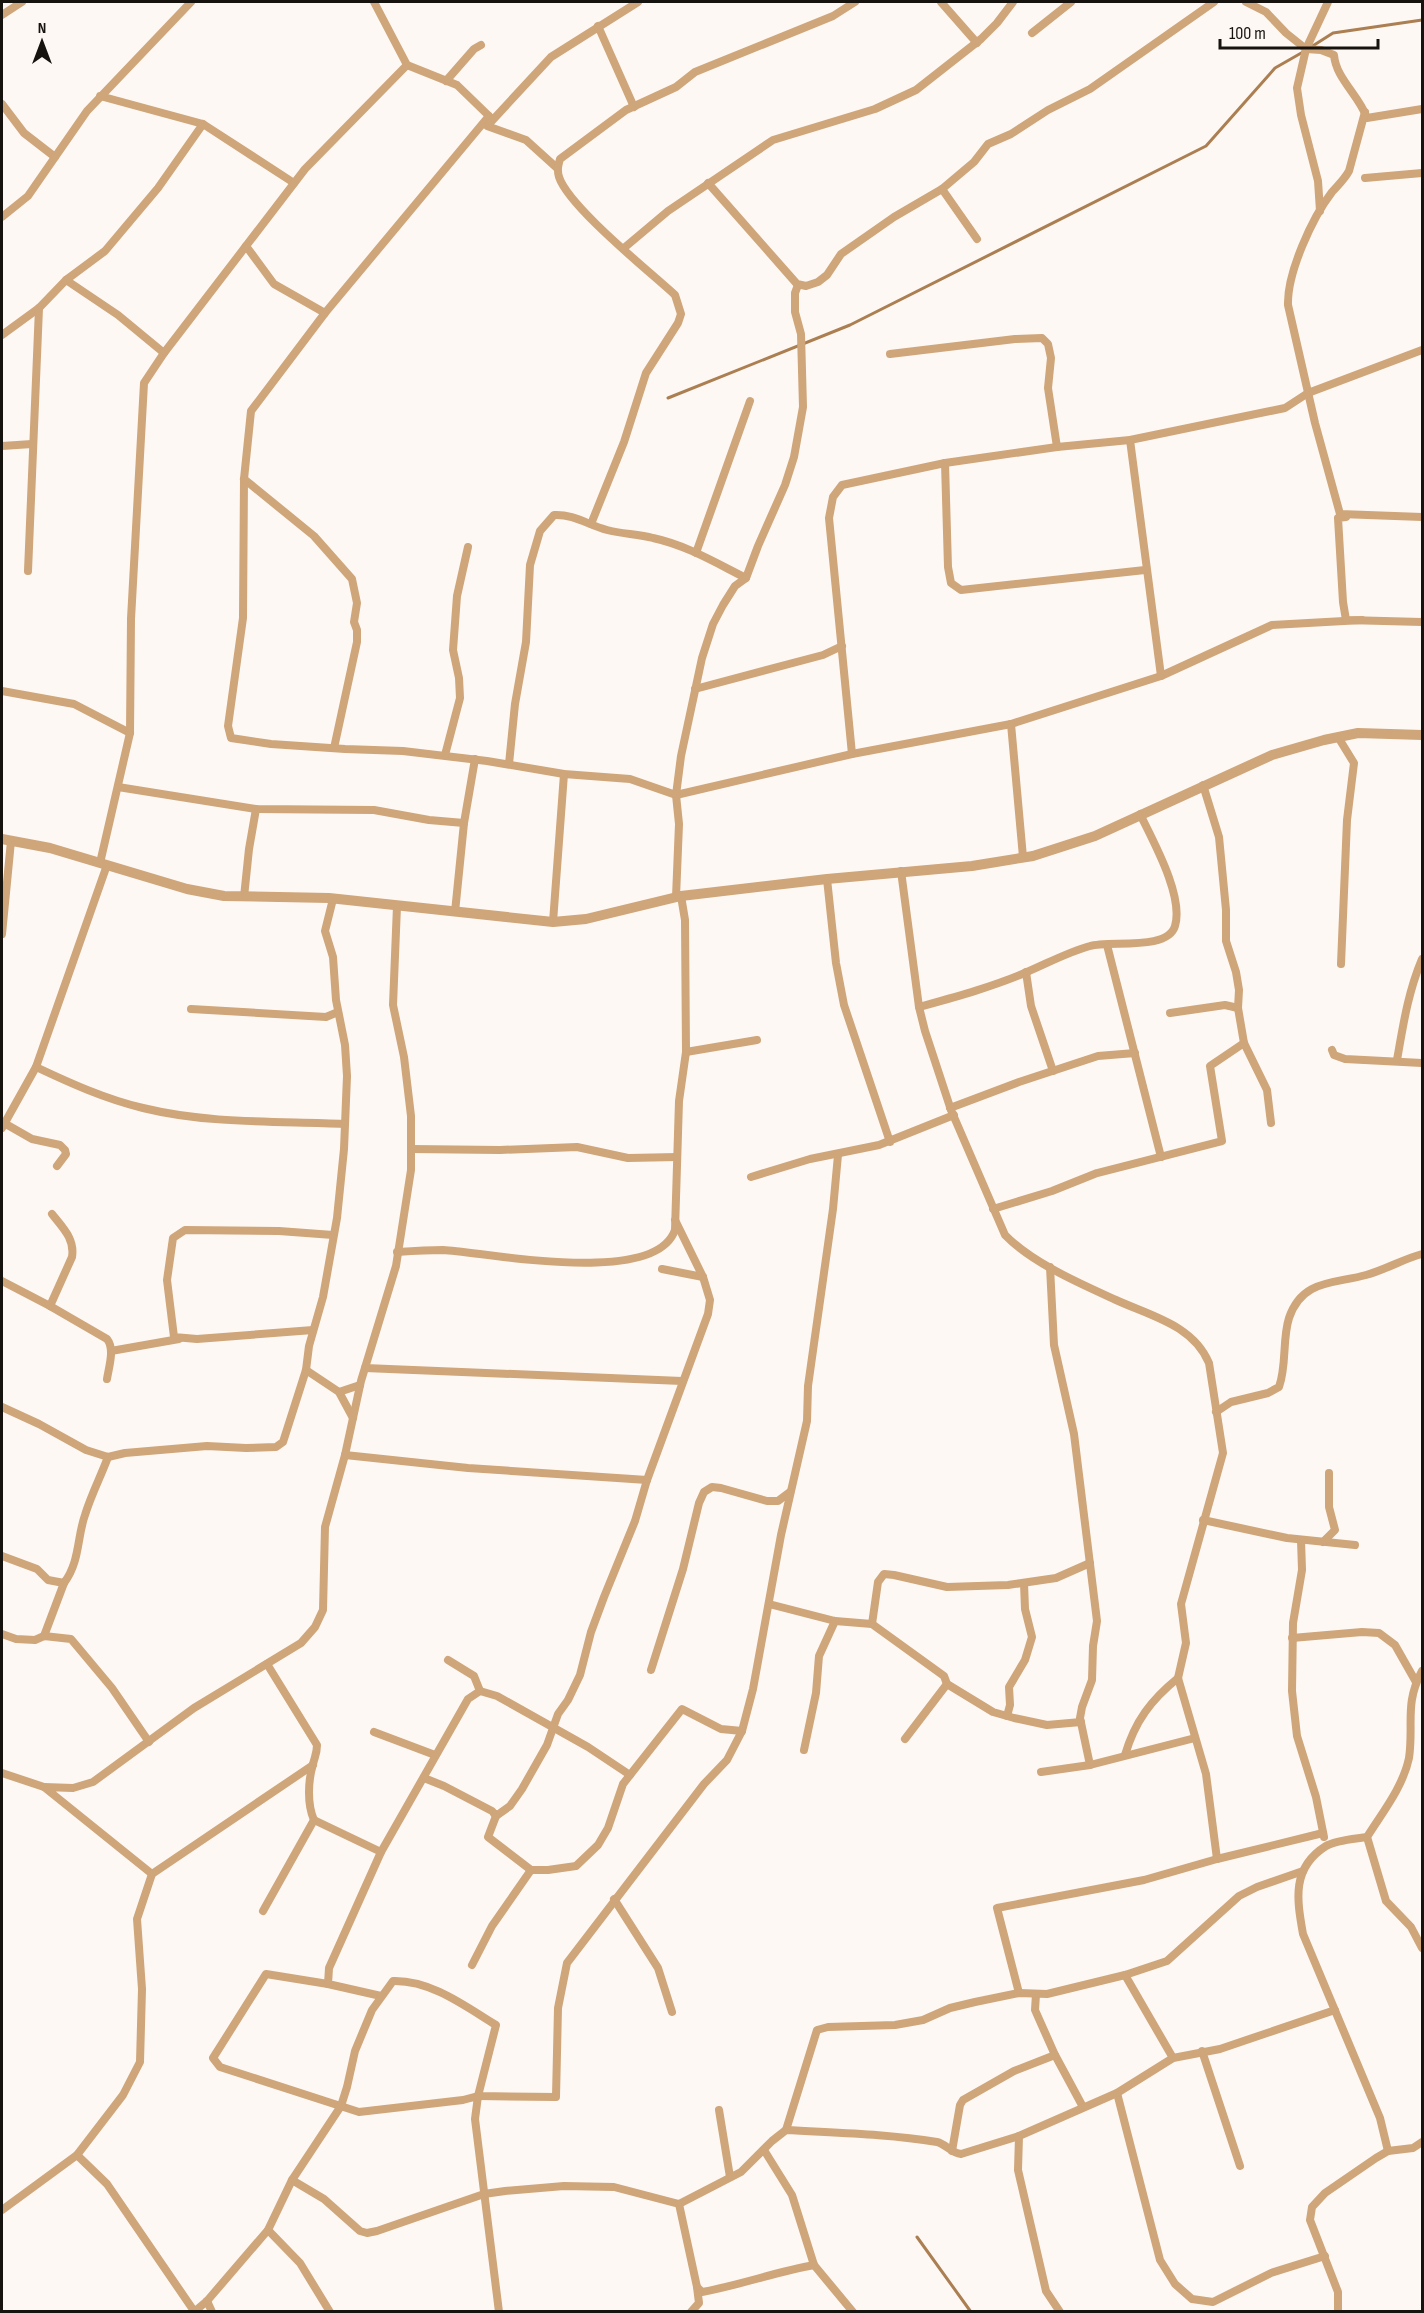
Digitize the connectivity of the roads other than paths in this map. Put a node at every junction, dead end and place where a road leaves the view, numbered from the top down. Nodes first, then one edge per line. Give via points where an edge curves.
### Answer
1 (22, 2) edge
2 (190, 2) edge
3 (374, 2) edge
4 (638, 2) edge
5 (855, 2) edge
6 (941, 2) edge
7 (1013, 2) edge
8 (1071, 2) edge
9 (1214, 2) edge
10 (1246, 2) edge
11 (1328, 2) edge
12 (2, 15) edge
13 (598, 26) junction
14 (1032, 33) dead end
15 (977, 43) junction
16 (481, 45) dead end
17 (1306, 49) junction
18 (407, 65) junction
19 (446, 81) junction
20 (100, 96) junction
21 (2, 104) edge
22 (634, 107) junction
23 (1422, 109) edge
24 (1365, 112) junction
25 (489, 116) junction
26 (203, 124) junction
27 (487, 126) junction
28 (55, 157) junction
29 (557, 168) junction
30 (1422, 173) edge
31 (1365, 178) dead end
32 (294, 183) junction
33 (708, 183) junction
34 (942, 189) junction
35 (1320, 212) junction
36 (2, 217) edge
37 (977, 239) dead end
38 (246, 246) junction
39 (624, 248) junction
40 (66, 279) junction
41 (798, 285) junction
42 (39, 308) junction
43 (325, 313) junction
44 (2, 335) edge
45 (1422, 350) edge
46 (164, 353) junction
47 (890, 354) dead end
48 (1308, 393) junction
49 (750, 401) dead end
50 (1130, 440) junction
51 (32, 444) junction
52 (2, 446) edge
53 (1057, 447) junction
54 (945, 463) junction
55 (244, 479) junction
56 (1367, 515) junction
57 (1422, 517) edge
58 (591, 524) junction
59 (468, 548) dead end
60 (696, 553) junction
61 (1145, 570) junction
62 (28, 571) dead end
63 (746, 578) junction
64 (1362, 620) junction
65 (1422, 622) edge
66 (842, 646) junction
67 (1161, 676) junction
68 (695, 689) junction
69 (2, 691) edge
70 (1011, 724) junction
71 (130, 733) junction
72 (1422, 735) edge
73 (1338, 737) junction
74 (334, 748) junction
75 (852, 754) junction
76 (445, 755) junction
77 (476, 759) junction
78 (509, 764) junction
79 (564, 774) junction
80 (1203, 785) junction
81 (118, 787) junction
82 (676, 795) junction
83 (256, 809) junction
84 (1140, 814) junction
85 (464, 823) junction
86 (6, 840) edge
87 (1023, 857) junction
88 (103, 864) junction
89 (901, 871) junction
90 (827, 879) junction
91 (244, 897) junction
92 (678, 897) junction
93 (333, 899) junction
94 (398, 906) junction
95 (455, 912) junction
96 (553, 922) junction
97 (2, 934) edge
98 (1107, 945) junction
99 (1422, 959) edge
100 (1341, 964) dead end
101 (1026, 972) junction
102 (1238, 997) junction
103 (1225, 1005) junction
104 (919, 1007) junction
105 (1238, 1008) junction
106 (191, 1009) dead end
107 (338, 1012) junction
108 (1170, 1013) dead end
109 (757, 1040) dead end
110 (1244, 1043) junction
111 (1332, 1050) dead end
112 (686, 1052) junction
113 (1136, 1053) junction
114 (1396, 1060) junction
115 (1422, 1063) edge
116 (36, 1067) junction
117 (1053, 1071) junction
118 (952, 1112) junction
119 (1271, 1123) dead end
120 (344, 1124) junction
121 (3, 1125) edge
122 (890, 1142) junction
123 (411, 1149) junction
124 (838, 1155) junction
125 (677, 1157) junction
126 (1161, 1157) junction
127 (57, 1166) dead end
128 (751, 1177) dead end
129 (993, 1209) junction
130 (52, 1214) dead end
131 (675, 1220) junction
132 (333, 1234) junction
133 (397, 1252) junction
134 (1422, 1254) edge
135 (1050, 1267) junction
136 (662, 1269) dead end
137 (703, 1277) junction
138 (2, 1281) edge
139 (50, 1306) junction
140 (313, 1330) junction
141 (179, 1339) junction
142 (111, 1351) junction
143 (365, 1368) junction
144 (306, 1370) junction
145 (106, 1379) dead end
146 (682, 1381) junction
147 (360, 1385) junction
148 (339, 1392) junction
149 (2, 1407) edge
150 (1216, 1412) junction
151 (353, 1419) junction
152 (345, 1455) junction
153 (108, 1457) junction
154 (1329, 1473) dead end
155 (647, 1480) junction
156 (790, 1492) junction
157 (1203, 1520) junction
158 (1332, 1539) junction
159 (1301, 1540) junction
160 (1355, 1545) dead end
161 (2, 1556) edge
162 (1090, 1563) junction
163 (64, 1582) junction
164 (1024, 1583) junction
165 (769, 1604) junction
166 (835, 1621) junction
167 (872, 1624) junction
168 (2, 1634) edge
169 (44, 1636) junction
170 (1292, 1638) junction
171 (448, 1660) dead end
172 (267, 1665) junction
173 (651, 1670) dead end
174 (1422, 1671) edge
175 (1178, 1678) junction
176 (1416, 1682) junction
177 (947, 1684) junction
178 (480, 1691) junction
179 (1007, 1716) junction
180 (1081, 1722) junction
181 (554, 1728) junction
182 (742, 1731) junction
183 (374, 1732) dead end
184 (1195, 1738) junction
185 (905, 1739) dead end
186 (149, 1742) junction
187 (804, 1750) dead end
188 (435, 1755) junction
189 (1125, 1755) junction
190 (313, 1765) junction
191 (1090, 1765) junction
192 (1041, 1772) dead end
193 (2, 1773) edge
194 (630, 1775) junction
195 (424, 1778) junction
196 (44, 1787) junction
197 (496, 1816) junction
198 (314, 1820) junction
199 (1323, 1833) junction
200 (1366, 1837) junction
201 (1327, 1846) junction
202 (381, 1852) junction
203 (1217, 1859) junction
204 (531, 1870) junction
205 (1303, 1871) junction
206 (152, 1874) junction
207 (614, 1899) junction
208 (263, 1911) dead end
209 (1422, 1948) edge
210 (472, 1965) dead end
211 (1125, 1975) junction
212 (328, 1984) junction
213 (1018, 1993) junction
214 (1036, 1994) junction
215 (381, 1996) junction
216 (1335, 2010) junction
217 (672, 2012) dead end
218 (1202, 2051) junction
219 (1055, 2055) junction
220 (1173, 2058) junction
221 (1117, 2093) junction
222 (478, 2096) junction
223 (340, 2106) junction
224 (1083, 2107) junction
225 (719, 2110) dead end
226 (786, 2130) junction
227 (1019, 2136) junction
228 (1422, 2142) edge
229 (764, 2150) junction
230 (952, 2151) junction
231 (1388, 2151) junction
232 (76, 2155) junction
233 (1240, 2166) dead end
234 (730, 2177) junction
235 (292, 2180) junction
236 (484, 2194) junction
237 (679, 2204) junction
238 (2, 2210) edge
239 (268, 2230) junction
240 (1325, 2256) junction
241 (814, 2265) junction
242 (697, 2287) junction
243 (207, 2301) junction
244 (194, 2311) edge
245 (212, 2312) edge
246 (330, 2312) edge
247 (499, 2312) edge
248 (691, 2312) edge
249 (854, 2312) edge
250 (1060, 2312) edge
251 (1338, 2312) edge

1 - 12 street
2 - 20 street
3 - 18 street
4 - 13 street
5 - 22 street via 833,16 695,72 676,87
6 - 15 street
7 - 15 street
8 - 14 street
9 - 34 street via 1090,89 988,144 974,162
10 - 17 street via 1266,12
11 - 17 street
13 - 22 street
13 - 27 street via 551,57
15 - 33 street via 905,96 773,140
16 - 19 street
17 - 24 street via 1334,55 1335,66
17 - 35 street via 1297,88 1318,181
18 - 19 street
18 - 32 street
19 - 25 street via 458,86
20 - 26 street
20 - 28 street
21 - 28 street via 24,133
22 - 29 street via 560,159
23 - 24 street via 1367,118
24 - 35 street via 1349,171
25 - 27 street
25 - 43 street
26 - 32 street
26 - 40 street via 158,188 105,251
27 - 29 street via 526,140
28 - 36 street via 28,196
29 - 39 street via 576,204
30 - 31 street
32 - 38 street
33 - 39 street
33 - 41 street
34 - 37 street
34 - 41 street via 841,254 818,282
35 - 48 street via 1295,265 1288,295
38 - 43 street via 274,284
38 - 46 street
39 - 58 street via 675,295 681,314 646,373
40 - 42 street
40 - 46 street
41 - 63 street via 795,312 801,334 803,407 794,458
42 - 44 street
42 - 51 street
43 - 55 street via 251,411
45 - 48 street
46 - 71 street via 144,383 131,619
47 - 53 street via 1042,338 1051,358 1047,388
48 - 50 street via 1285,408
48 - 56 street via 1340,514
49 - 60 street
50 - 53 street
50 - 61 street
51 - 52 street
51 - 62 street
53 - 54 street
54 - 61 street via 948,567 951,583 961,590
54 - 66 street via 842,484 833,497 829,518
55 - 74 street via 314,536 352,579 357,603 357,642
55 - 74 street via 243,618 228,726 231,738
56 - 57 street
56 - 64 street via 1338,518 1346,620
58 - 60 street via 653,538
58 - 78 street via 566,514 554,515 540,531 530,565 526,642 514,704
59 - 76 street via 453,650 460,698
60 - 63 street
61 - 67 street
63 - 68 street via 735,586 714,624
64 - 65 street
64 - 67 street via 1272,625
66 - 68 street via 823,656
66 - 75 street
67 - 70 street
68 - 82 street
69 - 71 street via 74,704
70 - 75 street
70 - 87 street
71 - 81 street
72 - 73 street via 1359,733
73 - 80 street via 1272,755
73 - 100 street via 1354,763 1347,820
74 - 76 street
75 - 82 street
76 - 77 street
77 - 78 street
77 - 85 street
78 - 79 street
79 - 82 street via 630,779
79 - 96 street
80 - 84 street
80 - 102 street via 1219,837 1226,941 1236,972
81 - 83 street
81 - 88 street
82 - 92 street
83 - 85 street via 374,810
83 - 91 street
84 - 87 street via 1095,836
84 - 98 street via 1172,886 1175,927 1160,939
85 - 95 street
86 - 88 street
86 - 97 street
87 - 89 street via 972,866
88 - 91 street via 187,890
88 - 116 street
89 - 90 street
89 - 104 street
90 - 92 street
90 - 122 street via 844,1005
91 - 93 street
92 - 96 street via 586,919
92 - 112 street via 685,920
93 - 94 street
93 - 107 street via 325,931 333,957
94 - 95 street
94 - 123 street via 393,1005 411,1116
95 - 96 street
98 - 101 street via 1090,946
98 - 113 street
99 - 114 street via 1406,1008
101 - 104 street
101 - 117 street via 1031,1006
102 - 103 street
102 - 105 street
103 - 105 street
103 - 108 street
104 - 118 street
105 - 110 street
106 - 107 street via 326,1017
107 - 120 street via 347,1076
109 - 112 street
110 - 119 street via 1267,1090
110 - 126 street via 1210,1066 1222,1141
111 - 114 street via 1345,1059
112 - 125 street
113 - 117 street via 1098,1056
113 - 126 street
114 - 115 street
116 - 120 street via 85,1089 143,1108 205,1118
116 - 121 street
117 - 118 street
118 - 122 street
118 - 129 street
120 - 132 street
121 - 127 street via 32,1139 60,1145 66,1154
122 - 124 street
123 - 125 street via 577,1147 628,1158
123 - 133 street via 409,1188
124 - 128 street
124 - 156 street via 808,1386 807,1421
125 - 131 street
126 - 129 street via 1097,1173
129 - 135 street via 1005,1235
130 - 139 street via 73,1249
131 - 133 street via 672,1239 664,1247 605,1263 573,1264 441,1250
131 - 137 street
132 - 140 street via 323,1297
132 - 141 street via 179,1232 173,1238 167,1280 174,1337
133 - 143 street
134 - 150 street via 1365,1276 1312,1288 1290,1316 1284,1336 1280,1387 1232,1402
135 - 150 street via 1171,1323 1188,1335 1204,1351 1209,1363
135 - 162 street via 1054,1345 1074,1434
136 - 137 street
137 - 146 street via 710,1300 708,1314
138 - 139 street
139 - 142 street via 107,1338
140 - 141 street
140 - 144 street
141 - 142 street
142 - 145 street
143 - 146 street
143 - 147 street
144 - 148 street
144 - 153 street via 283,1442 276,1447 207,1446
146 - 155 street
147 - 148 street
147 - 151 street
148 - 151 street
149 - 153 street via 86,1450
150 - 157 street via 1223,1453
151 - 152 street
152 - 155 street
152 - 172 street via 325,1527 323,1610 301,1643
153 - 163 street via 84,1516 70,1575
154 - 158 street via 1329,1507 1335,1524
155 - 181 street via 591,1632 580,1675
156 - 165 street
156 - 173 street via 778,1501 767,1501 721,1488 712,1487 704,1492
157 - 159 street
157 - 175 street via 1181,1604 1186,1643
158 - 159 street
158 - 160 street
159 - 170 street via 1302,1570
161 - 163 street via 37,1569 48,1580
162 - 164 street via 1056,1578
162 - 180 street via 1097,1621 1092,1680
163 - 169 street
164 - 167 street via 947,1587 884,1574 878,1582
164 - 179 street via 1032,1637 1025,1660 1009,1687
165 - 166 street
165 - 182 street
166 - 167 street
166 - 187 street via 819,1656 816,1694
167 - 177 street via 944,1676
168 - 169 street via 26,1640
169 - 186 street via 71,1639 112,1688
170 - 176 street via 1379,1633 1395,1645
170 - 199 street via 1295,1726
171 - 178 street via 474,1676
172 - 186 street via 194,1708
172 - 190 street via 317,1745
174 - 176 street
175 - 184 street
175 - 189 street via 1160,1692 1133,1730
176 - 200 street via 1409,1712 1408,1761 1402,1779
177 - 179 street via 993,1712
177 - 185 street
178 - 181 street via 497,1696
178 - 188 street via 468,1699
179 - 180 street via 1047,1725
180 - 191 street
181 - 194 street
181 - 197 street via 522,1789 510,1806
182 - 194 street via 721,1729 682,1709
182 - 207 street via 727,1760
183 - 188 street
184 - 189 street
184 - 203 street via 1206,1774
186 - 196 street via 93,1782 73,1788
188 - 195 street
189 - 191 street
190 - 198 street via 309,1810
190 - 206 street
191 - 192 street
193 - 196 street
194 - 204 street via 598,1845 576,1866
195 - 197 street
195 - 202 street
196 - 206 street
197 - 204 street via 488,1837
198 - 202 street
198 - 208 street
199 - 201 street
199 - 203 street
200 - 201 street
200 - 209 street via 1386,1901 1411,1927
201 - 205 street
202 - 212 street via 328,1968
203 - 213 street via 1144,1880 997,1908
204 - 210 street via 492,1926
205 - 211 street via 1239,1896 1167,1961
205 - 216 street via 1297,1887 1303,1934
206 - 232 street via 137,1920 142,1989 140,2062 123,2095
207 - 217 street via 658,1968
207 - 222 street via 567,1963 558,2008 556,2097
211 - 214 street
211 - 220 street
212 - 215 street
212 - 223 street via 266,1974 213,2058 220,2067
213 - 214 street
213 - 226 street via 950,2008 922,2020 817,2031
214 - 219 street via 1035,2010
215 - 222 street via 393,1981 405,1981 442,1992 496,2025
215 - 223 street via 355,2051
216 - 218 street via 1220,2049
216 - 231 street via 1380,2118
218 - 220 street
218 - 233 street
219 - 224 street
219 - 230 street via 1014,2071 963,2100
220 - 221 street
221 - 224 street
221 - 240 street via 1160,2260 1175,2284 1192,2299 1213,2302 1271,2273
222 - 223 street via 359,2112
222 - 236 street via 475,2120
223 - 235 street
224 - 227 street
225 - 234 street
226 - 229 street
226 - 230 street via 939,2142
227 - 230 street via 961,2154
227 - 250 street via 1018,2170 1038,2257 1046,2290
228 - 231 street via 1413,2148
229 - 234 street
229 - 241 street via 792,2195
231 - 240 street via 1312,2207 1310,2220
232 - 238 street
232 - 244 street via 107,2184
234 - 237 street
235 - 236 street via 367,2233
235 - 239 street
236 - 237 street via 564,2186 614,2187
236 - 247 street
237 - 242 street
239 - 243 street
239 - 246 street via 300,2263
240 - 251 street via 1338,2292
241 - 242 street via 709,2291 702,2292
241 - 249 street
242 - 248 street via 699,2303
243 - 244 street
243 - 245 street

